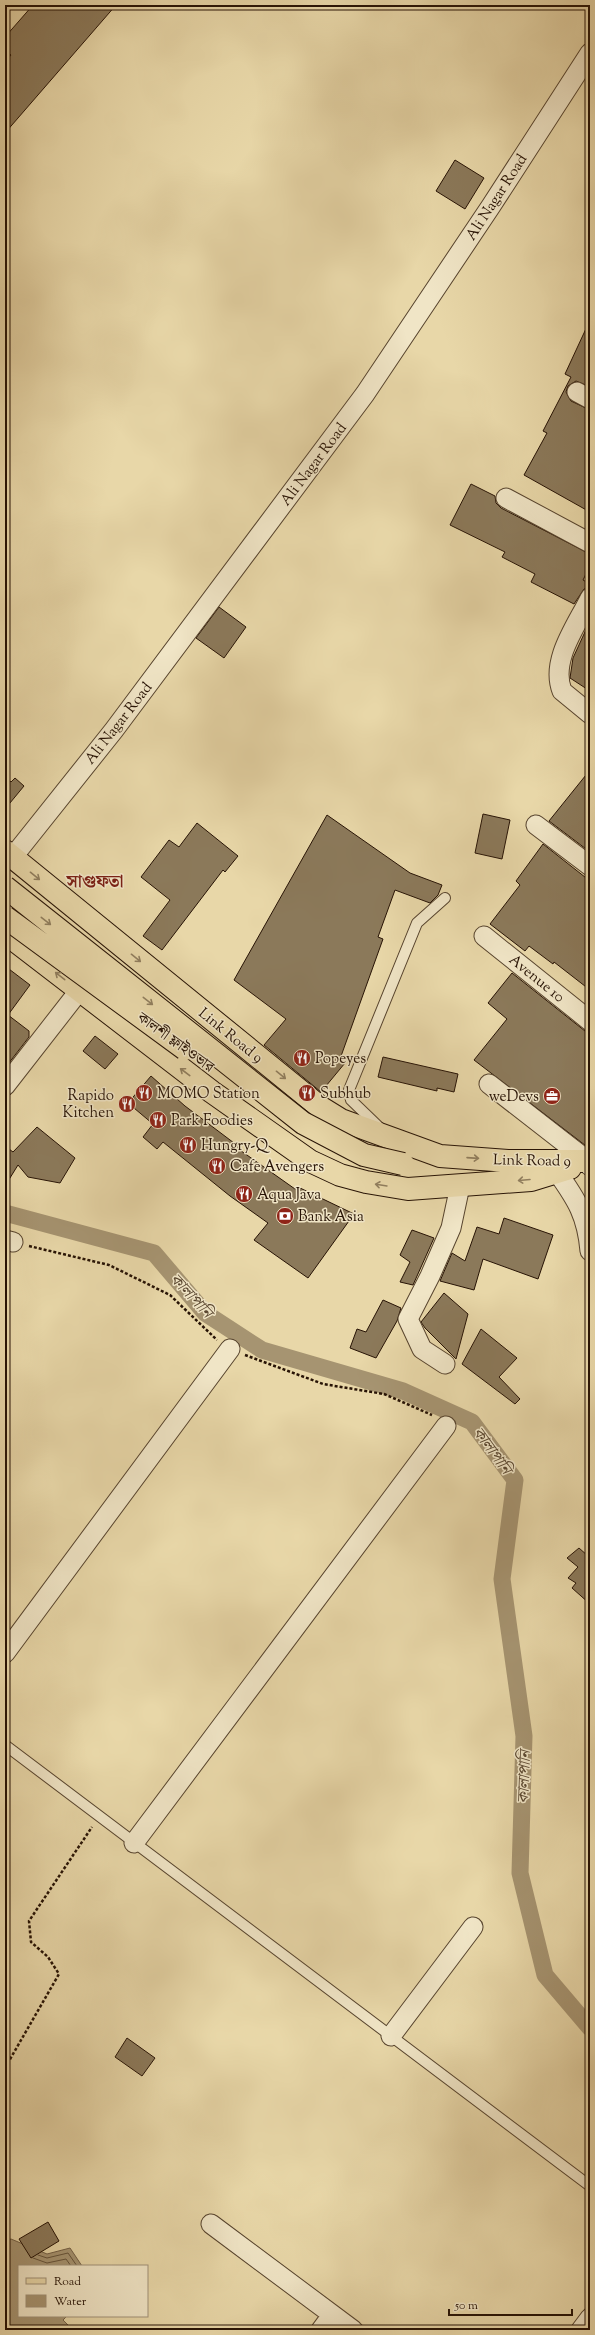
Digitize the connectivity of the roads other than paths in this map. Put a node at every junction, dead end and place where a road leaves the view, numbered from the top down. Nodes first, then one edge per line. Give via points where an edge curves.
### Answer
1 (590, 53) edge
2 (506, 498) dead end
3 (590, 543) edge
4 (590, 598) edge
5 (590, 714) edge
6 (536, 825) dead end
7 (8, 854) edge
8 (590, 866) edge
9 (5, 888) edge
10 (445, 898) dead end
11 (5, 917) edge
12 (5, 933) edge
13 (484, 936) dead end
14 (79, 991) junction
15 (590, 1021) edge
16 (489, 1084) dead end
17 (5, 1086) edge
18 (389, 1139) junction
19 (440, 1156) junction
20 (589, 1164) edge
21 (408, 1170) junction
22 (557, 1172) junction
23 (453, 1186) junction
24 (590, 1250) edge
25 (230, 1350) dead end
26 (444, 1364) dead end
27 (446, 1426) dead end
28 (5, 1653) edge
29 (5, 1745) edge
30 (134, 1843) junction
31 (473, 1927) dead end
32 (392, 2036) junction
33 (590, 2186) edge
34 (210, 2224) dead end
35 (332, 2315) junction
36 (590, 2318) edge
37 (321, 2330) edge
38 (353, 2330) edge
39 (581, 2330) edge

1 - 7 street, Ali Nagar Road via 365,394 114,730
2 - 3 street
4 - 5 street via 560,659 558,673 562,691
6 - 8 street
7 -> 18 main road, Link Road 9 via 320,1107 341,1120
9 -> 21 main road, bridge via 303,1123 364,1155
10 - 18 lane via 417,922 349,1090 351,1100
11 - 21 main road, কালশী ফ্লাইওভার, bridge via 309,1139 372,1168
14 -> 12 main road, Link Road 9
13 - 15 street, Avenue 10
14 - 17 street
23 -> 14 main road, Link Road 9 via 408,1189 366,1182 340,1175 310,1161 212,1092
16 - 20 street
18 - 19 main road, Link Road 9
19 -> 20 main road, Link Road 9
19 - 21 main road
20 - 22 main road, Link Road 9
21 - 23 main road, কালশী ফ্লাইওভার
22 -> 23 main road, Link Road 9 via 531,1180
22 - 24 street via 575,1197 588,1227
23 - 26 street via 451,1228 408,1319 422,1349
25 - 28 street
27 - 30 street
29 - 30 lane
30 - 32 lane
31 - 32 street
32 - 33 lane
34 - 35 street
35 - 37 street
35 - 38 street
36 - 39 street

